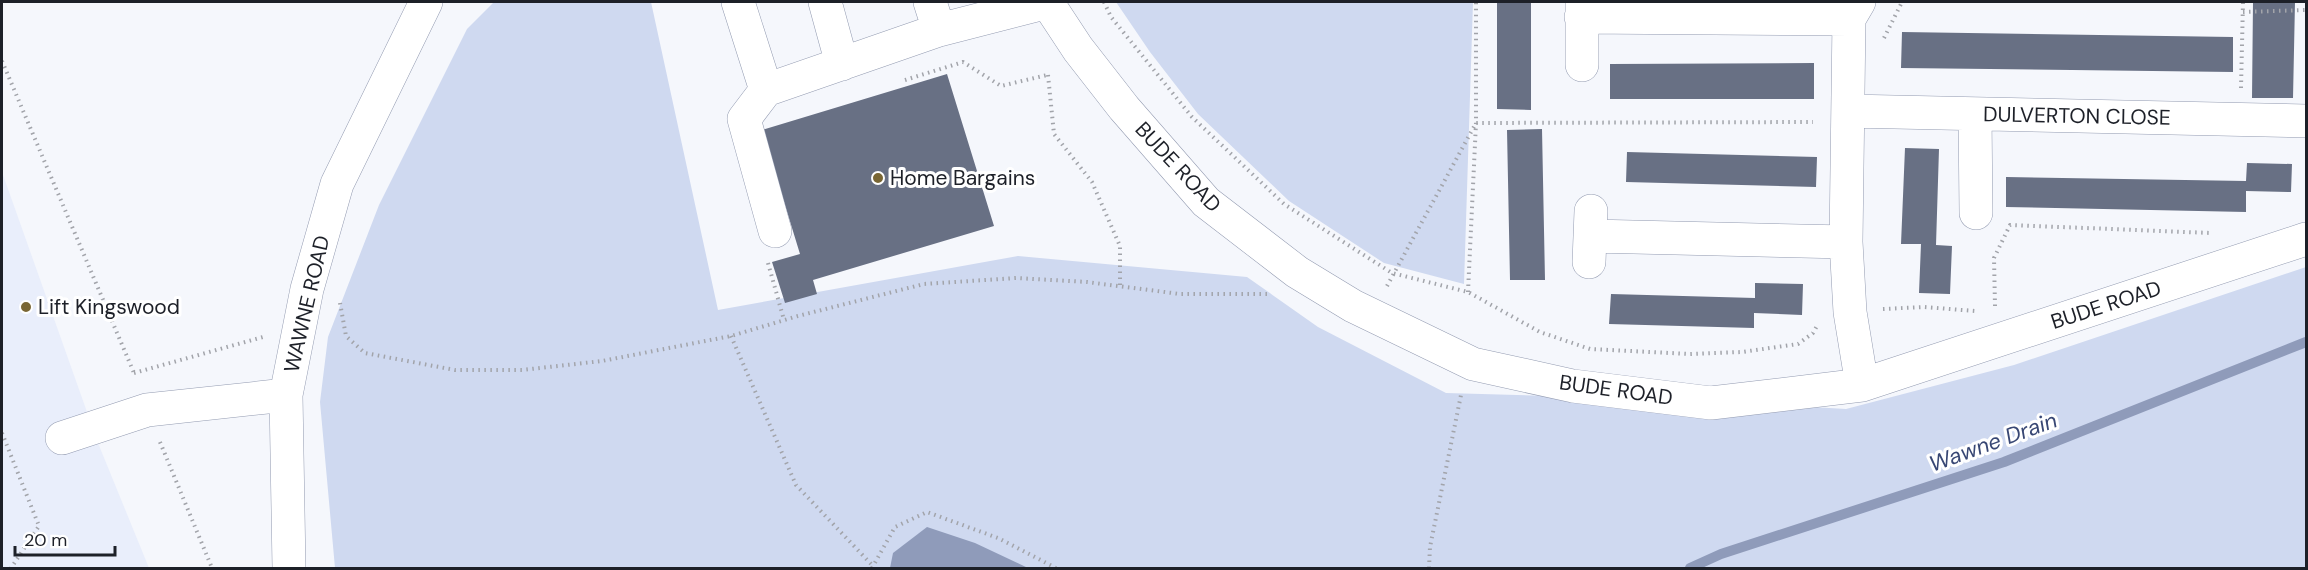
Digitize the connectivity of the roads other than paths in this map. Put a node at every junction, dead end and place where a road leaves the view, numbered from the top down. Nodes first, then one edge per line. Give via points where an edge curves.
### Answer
1 (426, 2) edge
2 (448, 2) edge
3 (738, 2) edge
4 (825, 2) edge
5 (958, 2) edge
6 (1048, 2) edge
7 (1581, 9) edge
8 (1854, 10) edge
9 (935, 16) edge
10 (400, 56) junction
11 (842, 64) junction
12 (1582, 65) dead end
13 (766, 90) junction
14 (1975, 114) junction
15 (1848, 116) junction
16 (2307, 121) edge
17 (1976, 213) dead end
18 (1590, 236) dead end
19 (2307, 239) edge
20 (770, 242) road end
21 (1846, 242) junction
22 (1862, 385) junction
23 (286, 395) junction
24 (63, 438) dead end
25 (289, 568) edge

1 - 10 street, WAWNE ROAD
2 - 10 street, WAWNE ROAD
3 - 13 street
4 - 11 street
5 - 9 street
6 - 9 street
6 - 22 street, BUDE ROAD via 1078,49 1124,108 1206,202 1297,272 1353,306 1473,364 1574,386 1711,403
7 - 8 street
7 - 12 street
8 - 15 street
9 - 11 street
10 - 23 street, WAWNE ROAD via 337,184 307,289
11 - 13 street
13 - 20 street via 744,119
14 - 15 street, DULVERTON CLOSE
14 - 16 street, DULVERTON CLOSE
14 - 17 street
15 - 21 street
18 - 21 street
19 - 22 street, BUDE ROAD
21 - 22 street via 1850,312
23 - 24 street via 147,410
23 - 25 street, WAWNE ROAD

